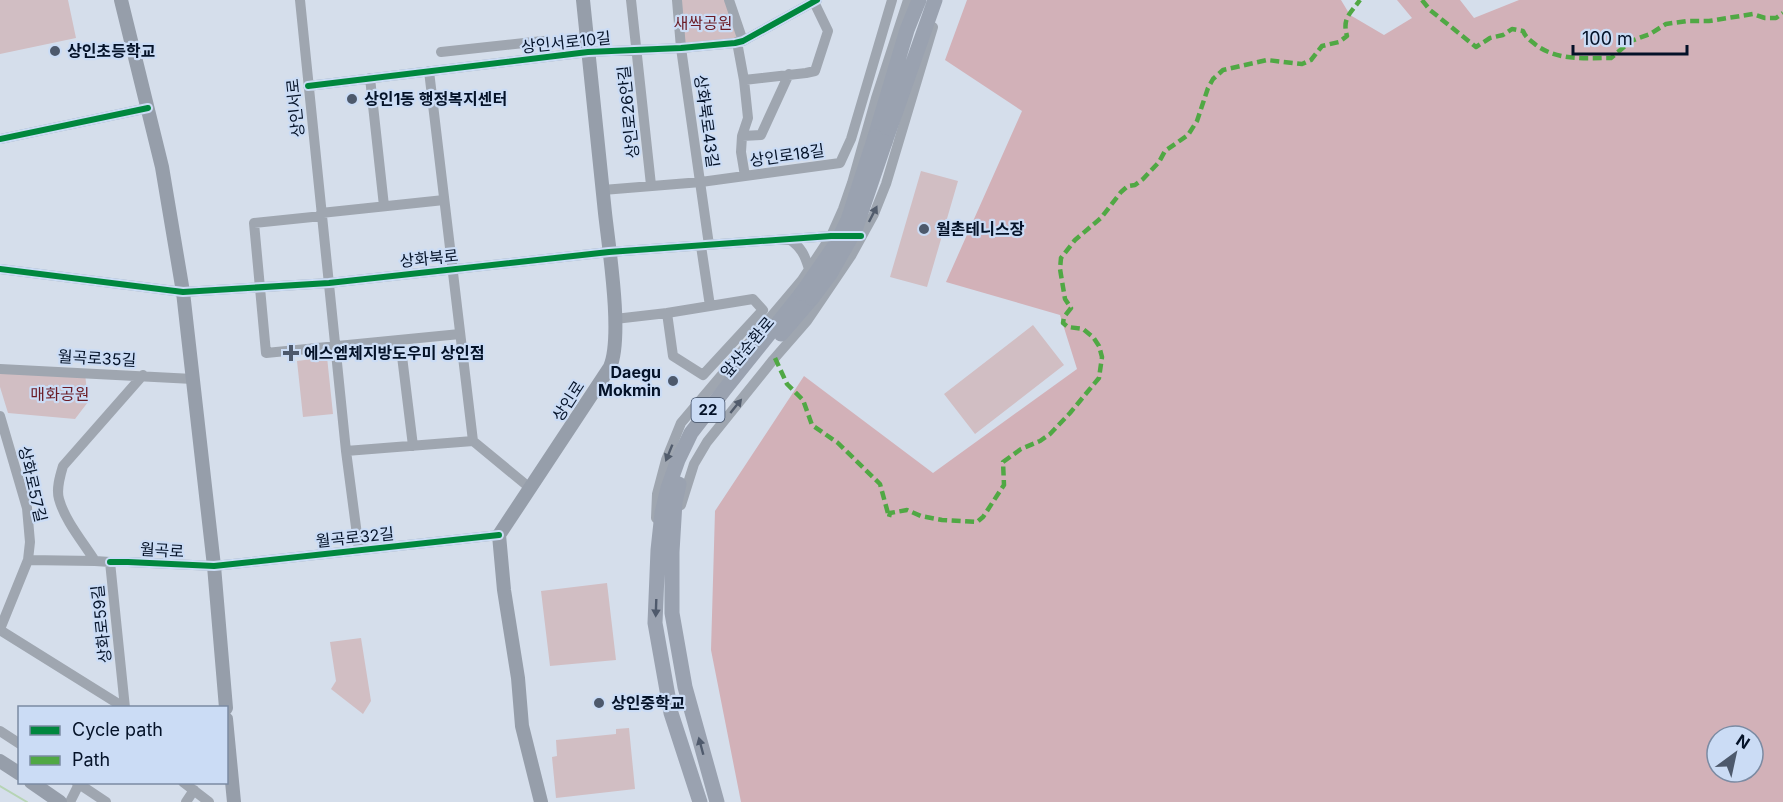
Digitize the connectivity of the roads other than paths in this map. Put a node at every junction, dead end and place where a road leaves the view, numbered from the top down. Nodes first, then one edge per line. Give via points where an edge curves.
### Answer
1 (121, 0) edge
2 (300, 0) edge
3 (583, 0) edge
4 (631, 0) edge
5 (677, 0) edge
6 (729, 0) edge
7 (892, 0) edge
8 (908, 0) edge
9 (919, 0) edge
10 (935, 0) edge
11 (941, 0) edge
12 (815, 1) edge
13 (543, 41) dead end
14 (740, 41) junction
15 (681, 48) junction
16 (636, 49) junction
17 (588, 51) junction
18 (441, 52) dead end
19 (429, 71) junction
20 (789, 74) junction
21 (370, 78) junction
22 (744, 80) junction
23 (308, 86) junction
24 (147, 108) junction
25 (742, 136) junction
26 (0, 139) edge
27 (880, 139) junction
28 (745, 176) junction
29 (700, 182) junction
30 (651, 185) junction
31 (603, 190) junction
32 (444, 200) junction
33 (384, 206) junction
34 (321, 214) junction
35 (831, 236) junction
36 (861, 236) junction
37 (789, 239) junction
38 (705, 245) junction
39 (609, 252) junction
40 (0, 269) edge
41 (452, 269) junction
42 (807, 272) junction
43 (329, 283) junction
44 (261, 287) junction
45 (183, 292) junction
46 (813, 296) junction
47 (710, 306) junction
48 (667, 313) junction
49 (615, 319) junction
50 (460, 334) junction
51 (400, 340) junction
52 (335, 347) junction
53 (0, 369) edge
54 (143, 375) junction
55 (193, 379) junction
56 (0, 416) edge
57 (473, 441) junction
58 (413, 446) junction
59 (346, 451) junction
60 (530, 488) junction
61 (499, 535) junction
62 (358, 550) junction
63 (665, 551) junction
64 (28, 560) junction
65 (95, 561) junction
66 (110, 562) junction
67 (213, 566) junction
68 (0, 630) edge
69 (122, 706) edge
70 (125, 706) edge
71 (225, 706) edge
72 (0, 731) edge
73 (18, 743) edge
74 (228, 756) edge
75 (0, 761) edge
76 (18, 773) edge
77 (229, 775) edge
78 (33, 784) edge
79 (78, 784) edge
80 (79, 784) edge
81 (185, 784) edge
82 (194, 790) junction
83 (60, 802) edge
84 (70, 802) edge
85 (106, 802) edge
86 (186, 802) edge
87 (209, 802) edge
88 (234, 802) edge
89 (541, 802) edge
90 (700, 802) edge
91 (717, 802) edge

1 - 24 main road
2 - 23 street, 상인서로
3 - 17 main road, 상인로
4 - 16 street, 상인로26안길
5 - 15 street, 상화북로43길
6 - 14 street
7 - 28 street, 상인로18길 via 856,123 840,163
8 - 35 street via 852,183
9 - 27 highway, 앞산순환로 / 22 via 907,30
10 - 27 highway, 앞산순환로 / 22
36 -> 11 street via 884,191
12 - 14 street, 상인서로10길
12 - 20 street via 828,31 825,44 815,71
13 - 18 street
14 - 15 street, 상인서로10길
14 - 22 street
15 - 16 street, 상인서로10길
15 - 29 street, 상화북로43길
16 - 17 street, 상인서로10길
16 - 30 street, 상인로26안길
17 - 19 street, 상인서로10길
17 - 31 main road, 상인로
19 - 21 street, 상인서로10길
19 - 32 street, 상화북로
20 - 22 street
20 - 25 street via 761,135
21 - 23 street, 상인서로10길
21 - 33 street
22 - 25 street via 748,118
23 - 34 street, 상인서로
24 - 26 street
24 - 45 main road via 162,166
25 - 28 street
27 - 46 highway, 앞산순환로 / 22, bridge via 855,230
28 - 29 street, 상인로18길
29 - 30 street, 상인로18길
29 - 38 street, 상화북로43길
30 - 31 street, 상인로18길
31 - 39 main road, 상인로
32 - 33 street
32 - 41 street, 상화북로
33 - 34 street
34 - 43 street, 상인서로
34 - 44 street via 254,223
35 - 36 street, 상화북로
35 - 37 street, 상화북로
35 - 42 street
36 - 46 street via 851,256
37 - 38 street, 상화북로
37 - 42 street via 800,247
38 - 39 street, 상화북로
38 - 47 street, 상화북로43길
39 - 41 street, 상화북로
39 - 49 main road, 상인로
40 - 45 street, 상화북로
41 - 43 street, 상화북로
41 - 50 street, 상화북로
42 - 46 street via 824,290
42 -> 63 street via 681,423 657,494
43 - 44 street, 상화북로
43 - 52 street, 상인서로
44 - 45 street, 상화북로
44 - 52 street via 266,353
45 - 55 main road
46 - 63 highway, 앞산순환로 / 22 via 699,436 681,476
47 - 48 street
47 - 48 street via 753,299 763,310 703,375 673,356
48 - 49 street
49 - 60 main road, 상인로 via 610,367
50 - 51 street
50 - 57 street, 상화북로
51 - 52 street
51 - 58 street
52 - 59 street, 상인서로
53 - 54 street, 월곡로35길
54 - 55 street, 월곡로35길
54 - 65 street, 상화로59길 via 63,466 59,477 58,497
55 - 67 main road
56 - 64 street, 상화로57길 via 27,508
57 - 58 street
57 - 60 street
58 - 59 street
59 - 62 street, 상인서로
60 - 61 main road, 상인로
61 - 62 street, 월곡로32길
61 - 89 main road via 522,726
62 - 67 street, 월곡로32길
63 -> 90 highway, 앞산순환로 / 22 via 655,623 671,713
91 -> 63 highway, 앞산순환로 / 22 via 683,676
64 - 65 street
64 - 68 street, 상화로57길
65 - 66 street, 상화로59길
66 - 67 street, 월곡로
66 - 70 street, 상화로59길
67 - 71 main road
68 - 69 street
72 - 73 street
74 - 77 main road
75 - 76 main road
77 - 88 main road
78 - 83 main road
79 - 84 street
80 - 85 street
81 - 82 street
82 - 86 street
82 - 87 street

